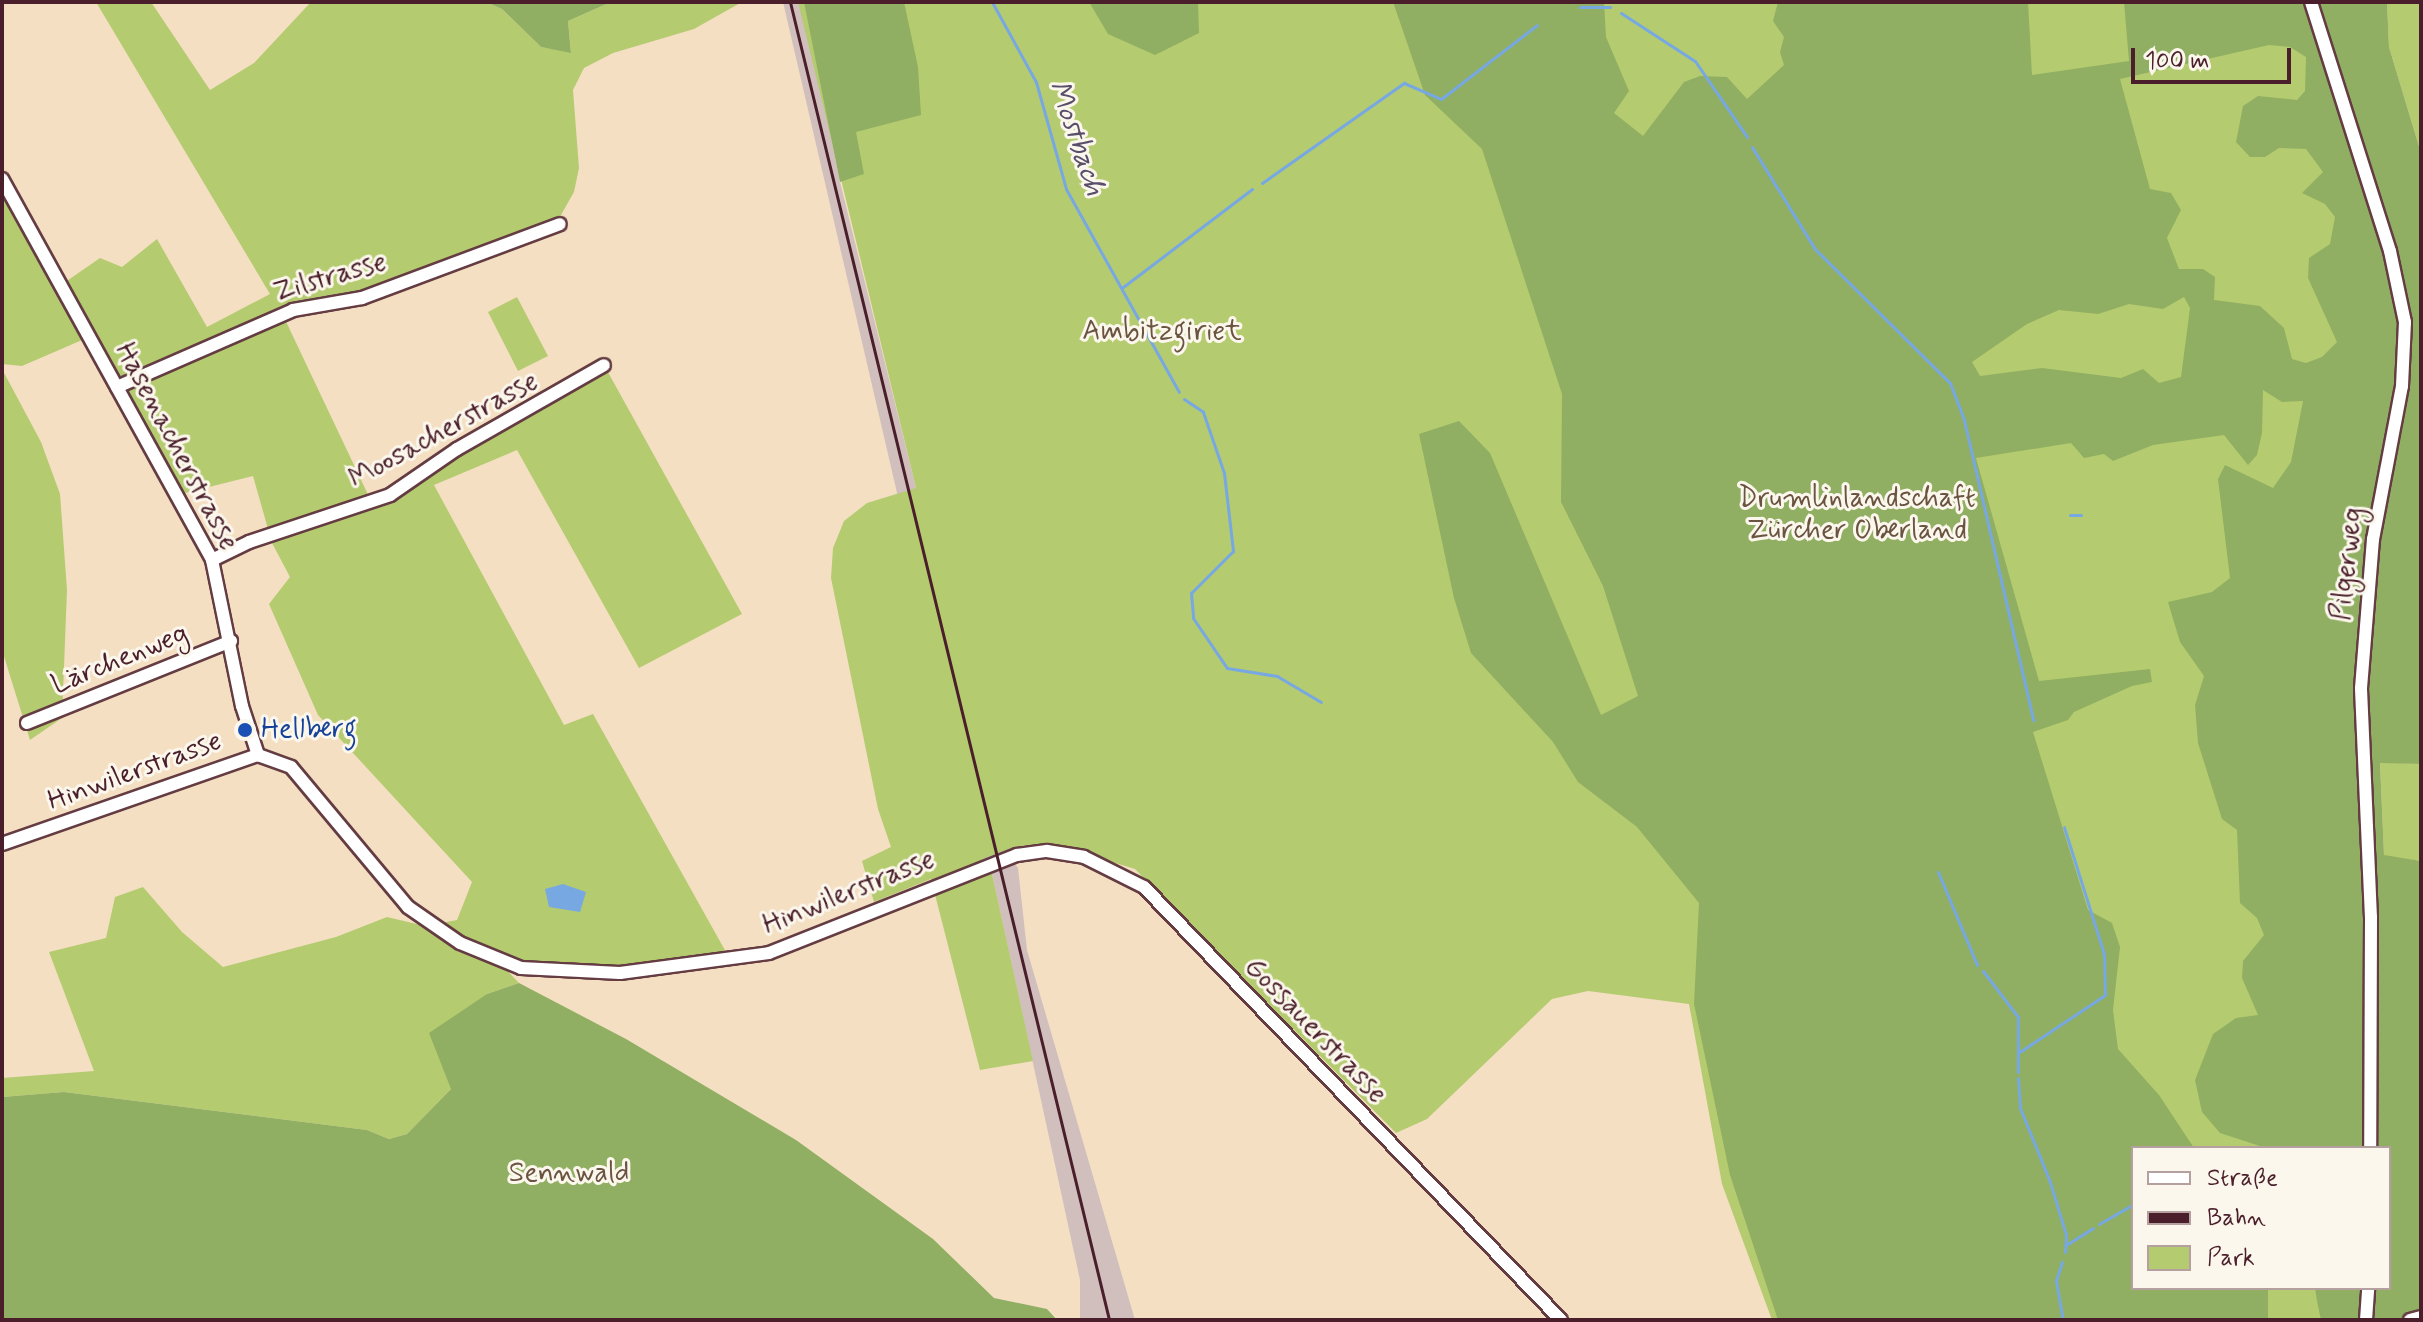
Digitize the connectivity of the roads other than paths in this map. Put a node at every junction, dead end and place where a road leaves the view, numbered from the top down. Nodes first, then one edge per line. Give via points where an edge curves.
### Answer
1 (2311, 2) edge
2 (2, 179) edge
3 (560, 224) dead end
4 (604, 365) dead end
5 (117, 387) junction
6 (212, 560) junction
7 (231, 641) junction
8 (27, 723) dead end
9 (258, 755) junction
10 (2, 844) edge
11 (997, 861) joint
12 (2370, 1146) edge
13 (2368, 1290) edge
14 (2421, 1317) edge
15 (1561, 1320) edge
16 (2366, 1320) edge
17 (2410, 1320) edge

1 - 12 street, Pilgerweg via 2393,261 2405,322 2404,373 2374,531 2362,664 2360,753 2371,917
2 - 5 street, Hasenacherstrasse
3 - 5 street, Zilstrasse via 362,298 293,310
4 - 6 street, Moosacherstrasse via 457,449 390,495 249,542
5 - 6 street, Hasenacherstrasse
6 - 7 street, Hasenacherstrasse
7 - 8 street, Lärchenweg
7 - 9 street, Hasenacherstrasse via 242,706
9 - 10 street, Hinwilerstrasse
9 - 11 street, Hinwilerstrasse via 291,767 408,907 478,953 544,972 620,973 769,953
11 - 15 street, Gossauerstrasse via 1047,851 1084,857 1144,887
13 - 16 street
14 - 17 street

